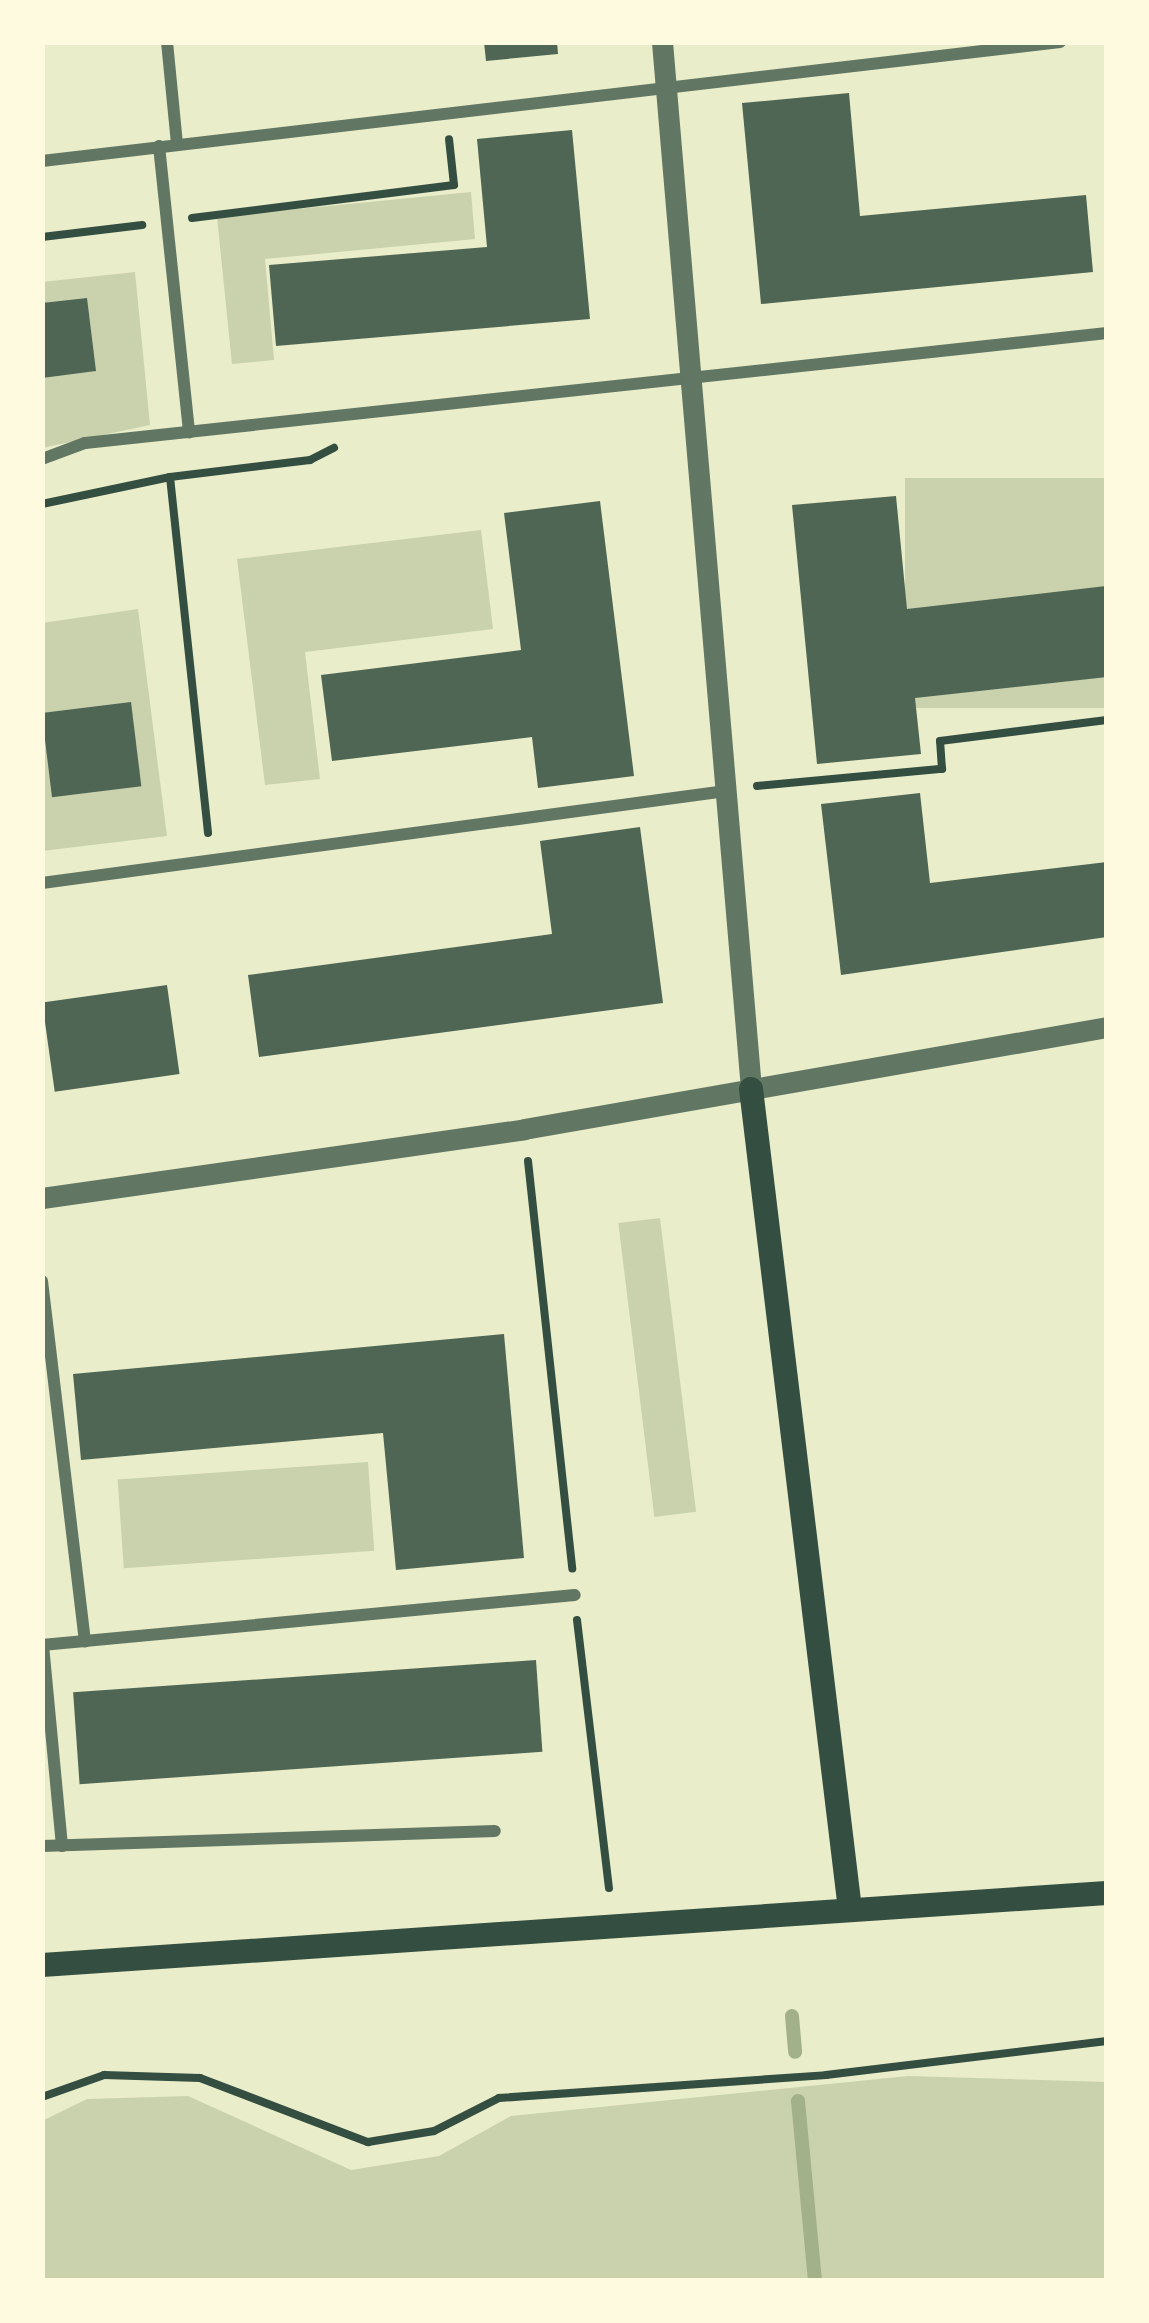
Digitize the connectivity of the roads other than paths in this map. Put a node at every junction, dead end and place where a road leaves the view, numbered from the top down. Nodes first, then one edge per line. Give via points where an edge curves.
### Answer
1 (167, 42) edge
2 (662, 42) edge
3 (1060, 42) edge
4 (666, 88) junction
5 (177, 144) junction
6 (159, 146) junction
7 (42, 161) edge
8 (1107, 333) edge
9 (691, 376) junction
10 (189, 432) junction
11 (42, 459) edge
12 (727, 791) junction
13 (42, 883) edge
14 (1107, 1027) edge
15 (751, 1089) junction
16 (42, 1198) edge
17 (42, 1282) edge
18 (575, 1595) road end
19 (85, 1641) junction
20 (42, 1645) edge
21 (495, 1831) dead end
22 (42, 1846) edge
23 (62, 1846) junction
24 (1107, 1893) edge
25 (850, 1910) junction
26 (42, 1965) edge

1 - 5 street
2 - 4 street
3 - 4 street
4 - 5 street
4 - 9 street
5 - 6 street
6 - 7 street
6 - 10 street
8 - 9 street
9 - 10 street
9 - 12 street
10 - 11 street via 85,443
12 - 13 street
12 - 15 street
14 - 15 street
15 - 16 street
15 - 25 main road
17 - 19 street
18 - 19 street
19 - 20 street
20 - 23 street
21 - 23 street
22 - 23 street
24 - 25 main road
25 - 26 main road

